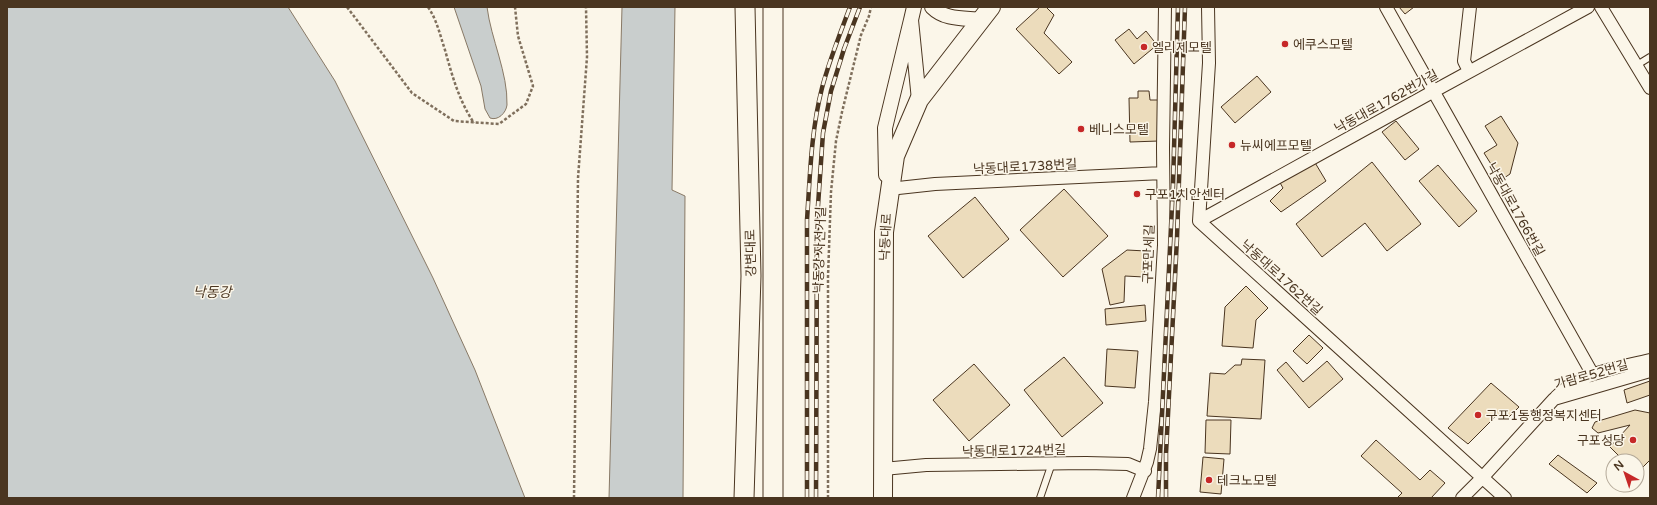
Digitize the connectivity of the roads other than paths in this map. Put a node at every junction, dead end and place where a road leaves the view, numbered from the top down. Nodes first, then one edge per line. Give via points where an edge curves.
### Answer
1 (745, 7) edge
2 (773, 7) edge
3 (932, 7) edge
4 (1165, 7) edge
5 (1208, 7) edge
6 (1386, 7) edge
7 (1470, 7) edge
8 (1588, 7) edge
9 (1601, 7) edge
10 (986, 13) edge
11 (912, 14) edge
12 (1650, 57) edge
13 (1636, 65) junction
14 (1469, 71) junction
15 (1650, 88) edge
16 (1434, 90) junction
17 (919, 100) junction
18 (1163, 173) junction
19 (889, 189) junction
20 (887, 209) junction
21 (1199, 221) junction
22 (1650, 360) edge
23 (1650, 371) edge
24 (1593, 374) junction
25 (1554, 399) junction
26 (1052, 464) junction
27 (883, 469) junction
28 (1144, 471) junction
29 (1482, 478) junction
30 (744, 498) edge
31 (773, 498) edge
32 (883, 498) edge
33 (1040, 498) edge
34 (1133, 498) edge
35 (1462, 498) edge
36 (1505, 498) edge

1 - 30 highway, 강변대로 via 751,276
2 - 31 highway, 강변대로
3 - 10 street via 938,13 951,17
4 - 18 street, 구포만세길
5 - 21 street via 1209,63
6 - 16 street, 낙동대로1766번길
7 - 14 street via 1464,61
8 - 14 street, 낙동대로1762번가길
9 - 13 street
10 - 17 main road, 낙동대로
11 - 17 street
11 - 20 street via 885,128
12 - 13 lane
13 - 15 street
14 - 16 street, 낙동대로1762번가길
16 - 21 street, 낙동대로1762번가길
16 - 24 street, 낙동대로1766번길
17 - 19 main road, 낙동대로 via 895,156
18 - 19 street, 낙동대로1738번길 via 935,184
18 - 28 street, 구포만세길 via 1164,245 1155,402 1150,448
19 - 20 main road, 낙동대로
20 - 27 main road, 낙동대로 via 884,232
21 - 29 street, 낙동대로1762번길
22 - 24 street
23 - 25 street, 가람로52번길
24 - 25 street via 1571,384
25 - 29 street, 가람로52번길
26 - 27 street, 낙동대로1724번길 via 926,465
26 - 28 street, 낙동대로1724번길 via 1128,464
26 - 33 lane
27 - 32 main road, 낙동대로
28 - 34 street, 구포만세길
29 - 35 street, 가람로52번길
29 - 36 street, 낙동대로1762번길

